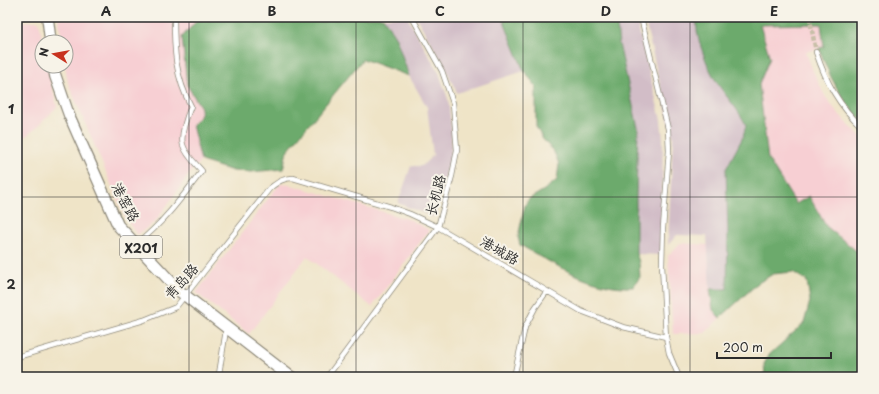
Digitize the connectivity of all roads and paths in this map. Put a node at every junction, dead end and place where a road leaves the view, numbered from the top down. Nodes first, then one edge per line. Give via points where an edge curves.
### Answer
1 (24, 17) edge
2 (45, 17) edge
3 (50, 17) edge
4 (174, 17) edge
5 (412, 17) edge
6 (641, 17) edge
7 (17, 18) edge
8 (47, 34) edge
9 (52, 34) edge
10 (816, 52) tunnel mouth
11 (52, 74) edge
12 (57, 74) edge
13 (862, 128) edge
14 (279, 181) joint
15 (438, 227) junction
16 (138, 243) junction
17 (547, 291) junction
18 (186, 296) junction
19 (226, 330) junction
20 (666, 337) junction
21 (17, 357) edge
22 (217, 377) edge
23 (286, 377) edge
24 (295, 377) edge
25 (327, 377) edge
26 (514, 377) edge
27 (678, 377) edge

1 - 7 main road
2 - 8 main road
3 - 9 main road
4 - 16 street via 176,66 191,106 185,122 183,144 202,171 171,212
5 - 15 street, 长机路 via 442,71 453,104 457,150
6 - 20 street via 668,129 662,265
10 - 13 street via 834,94 851,118
11 - 18 main road, 港窑路 / X201 via 67,116 116,227
12 - 16 main road, 港窑路 / X201 via 71,114 120,224
14 - 15 street, 港城路 via 293,178 404,211
14 - 18 street, 青岛路 via 270,188
15 - 17 street, 港城路
15 - 25 street, 长机路
16 - 18 main road, 港窑路 / X201
17 - 20 street, 港城路 via 594,316 623,327
17 - 26 street via 525,327
18 - 19 main road, 港窑路 / X201
18 - 21 street, 青岛路 via 176,307 144,320
18 - 24 main road, 港窑路 / X201
19 - 22 street
19 - 23 main road, 港窑路 / X201
20 - 27 street

